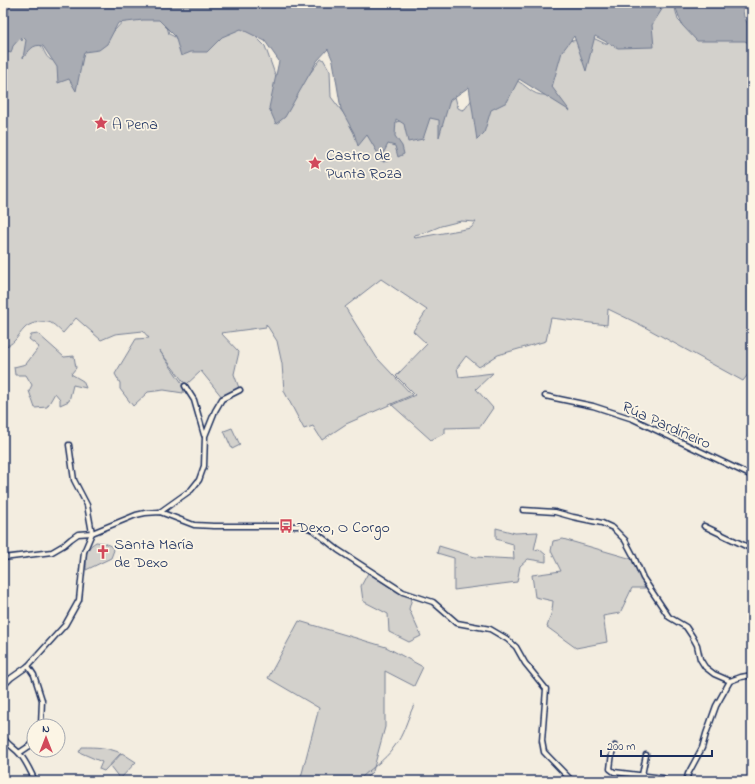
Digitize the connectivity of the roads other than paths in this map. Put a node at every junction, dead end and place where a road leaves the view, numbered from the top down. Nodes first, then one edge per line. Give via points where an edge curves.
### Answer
1 (185, 386) dead end
2 (240, 390) dead end
3 (545, 396) dead end
4 (204, 436) junction
5 (69, 445) dead end
6 (752, 476) edge
7 (523, 510) dead end
8 (160, 512) junction
9 (704, 526) dead end
10 (92, 533) junction
11 (752, 549) edge
12 (3, 558) edge
13 (28, 666) junction
14 (752, 675) edge
15 (730, 681) junction
16 (3, 686) edge
17 (41, 718) edge
18 (3, 737) edge
19 (4, 743) edge
20 (615, 746) dead end
21 (26, 749) edge
22 (19, 753) junction
23 (646, 755) dead end
24 (642, 776) junction
25 (35, 781) edge
26 (572, 781) edge
27 (665, 781) edge
28 (686, 781) edge

1 - 4 street via 194,400
2 - 4 street via 222,398
3 - 6 street, Rúa Pardiñeiro via 593,406 633,419
4 - 8 street via 204,466 199,480 191,490
5 - 10 street via 74,480 87,505
7 - 15 street via 555,512 613,528 625,540 643,578 669,617 686,627 692,636 705,667
8 - 10 street via 136,515
8 - 26 street via 194,525 303,526 314,530 338,550 403,592 434,602 457,623 490,629 507,639 516,647 546,689 542,741 544,752
9 - 11 street
10 - 12 street via 78,534 52,552
10 - 13 street via 84,552 79,600 65,625
13 - 16 street
13 - 17 street via 34,675 42,700
14 - 15 street
15 - 28 street via 716,706 702,748
18 - 19 street
19 - 22 street
20 - 24 street via 610,769 614,772
21 - 22 street
22 - 25 street
23 - 24 street
24 - 27 street via 663,778

